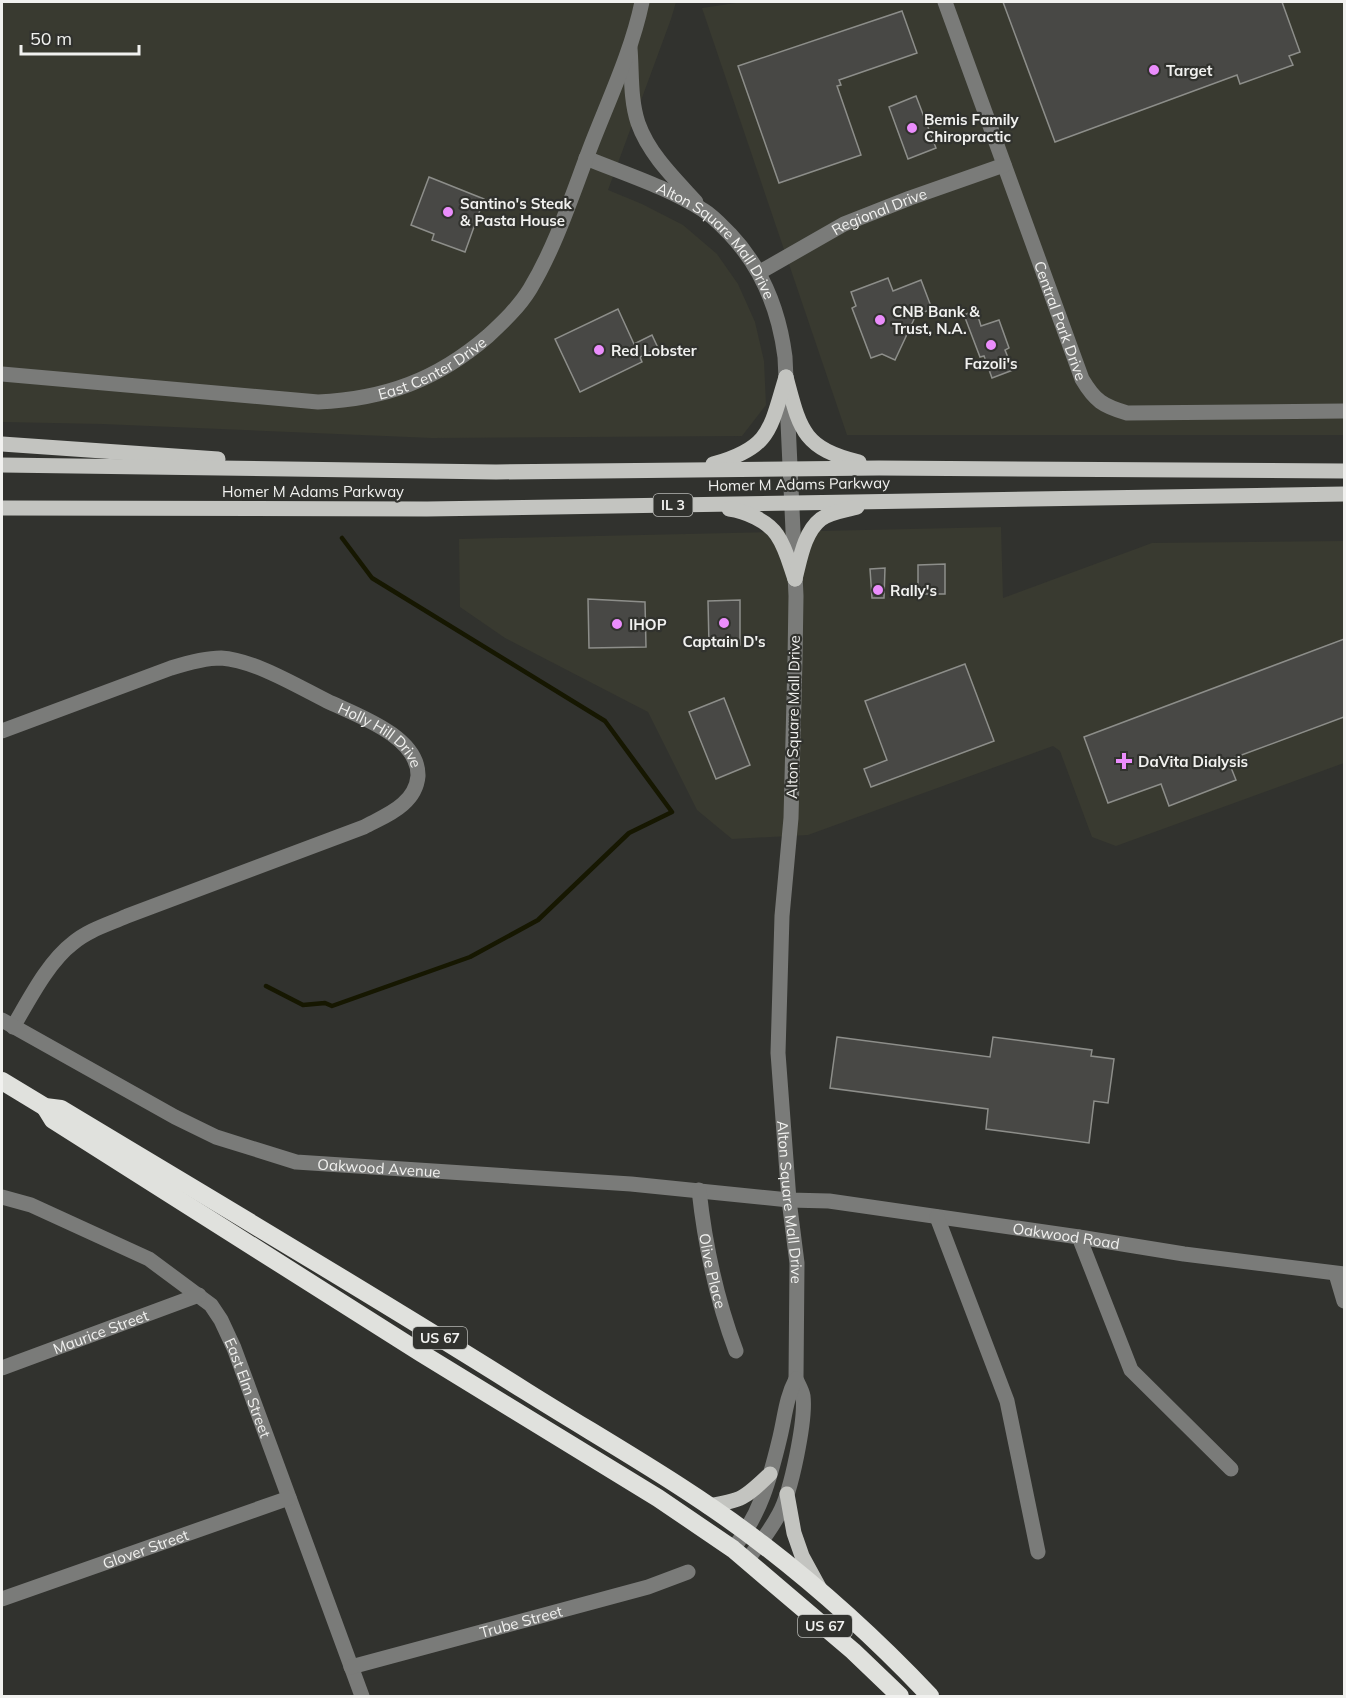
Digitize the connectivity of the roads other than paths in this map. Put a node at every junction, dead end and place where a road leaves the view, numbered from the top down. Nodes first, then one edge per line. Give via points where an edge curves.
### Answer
1 (642, 2) edge
2 (945, 2) edge
3 (630, 44) junction
4 (586, 158) junction
5 (1004, 165) junction
6 (704, 211) junction
7 (760, 272) junction
8 (2, 374) edge
9 (786, 377) junction
10 (1344, 411) edge
11 (2, 444) edge
12 (2, 465) edge
13 (879, 468) junction
14 (790, 469) junction
15 (690, 470) junction
16 (1344, 471) edge
17 (496, 472) junction
18 (1344, 494) edge
19 (886, 501) junction
20 (792, 502) junction
21 (693, 504) junction
22 (2, 508) edge
23 (795, 579) junction
24 (2, 731) edge
25 (7, 1023) edge
26 (2, 1081) edge
27 (45, 1107) junction
28 (699, 1190) junction
29 (2, 1197) edge
30 (789, 1200) junction
31 (937, 1217) junction
32 (1078, 1237) junction
33 (1340, 1274) edge
34 (199, 1295) junction
35 (1344, 1301) edge
36 (736, 1351) dead end
37 (2, 1368) edge
38 (796, 1378) junction
39 (1231, 1469) dead end
40 (770, 1473) junction
41 (788, 1494) junction
42 (289, 1498) junction
43 (707, 1506) junction
44 (753, 1538) junction
45 (1038, 1552) dead end
46 (740, 1554) junction
47 (688, 1572) dead end
48 (822, 1592) junction
49 (2, 1599) edge
50 (351, 1667) junction
51 (362, 1696) edge
52 (900, 1696) edge
53 (930, 1696) edge

1 - 3 street, East Center Drive
2 - 5 street, Central Park Drive
3 - 4 street, East Center Drive
3 - 6 street via 634,103 647,142
4 - 6 street, Alton Square Mall Drive via 665,190
4 - 8 street, East Center Drive via 549,253 521,302 476,345 412,384 356,399 318,402
5 - 7 street, Regional Drive via 844,224
5 - 10 street, Central Park Drive via 1082,379 1092,395 1107,407 1127,413
6 - 7 street, Alton Square Mall Drive via 745,250
7 - 9 street, Alton Square Mall Drive via 782,334
9 - 13 main road via 795,411 811,441 842,458
9 - 14 street, Alton Square Mall Drive
9 - 15 main road via 765,437 754,448
11 - 17 main road via 231,460
12 - 17 main road, Homer M Adams Parkway
13 - 14 main road, Homer M Adams Parkway
13 - 16 main road, Homer M Adams Parkway
14 - 15 main road, Homer M Adams Parkway
14 - 20 street, Alton Square Mall Drive
15 - 17 main road, Homer M Adams Parkway
18 - 19 main road, Homer M Adams Parkway / IL 3
19 - 20 main road, Homer M Adams Parkway / IL 3
19 - 23 main road via 821,518 803,548
20 - 21 main road, Homer M Adams Parkway / IL 3
20 - 23 street, Alton Square Mall Drive
21 - 22 main road, Homer M Adams Parkway / IL 3 via 427,509
21 - 23 main road via 739,510 756,518 776,534
23 - 30 street, Alton Square Mall Drive via 791,818 782,916 779,1030
24 - 25 street, Holly Hill Drive via 171,668 220,658 262,670 388,731 409,751 418,773 409,798 394,812 364,827 127,916 73,942
25 - 28 street, Oakwood Avenue via 206,1132 296,1162
26 - 27 highway, US 67
27 - 43 highway, US 67 via 61,1109 81,1121 435,1335
27 - 46 highway, US 67 via 52,1120 658,1498
28 - 30 street, Oakwood Avenue
28 - 36 street, Olive Place via 713,1275
29 - 34 street, East Elm Street via 32,1205 149,1259
30 - 31 street, Oakwood Road via 829,1201
30 - 38 street, Alton Square Mall Drive via 797,1263
31 - 32 street, Oakwood Road
31 - 45 street via 1007,1401
32 - 33 street, Oakwood Road
32 - 39 street via 1131,1370
33 - 35 street
34 - 37 street, Maurice Street
34 - 42 street, East Elm Street via 221,1320 234,1348
38 - 40 street, Alton Square Mall Drive via 787,1397
38 - 41 street, Alton Square Mall Drive via 803,1396 802,1413
40 - 43 main road via 748,1495
40 - 44 street, Alton Square Mall Drive via 754,1519
41 - 44 street, Alton Square Mall Drive via 780,1512
41 - 48 main road via 794,1533
42 - 49 street, Glover Street
42 - 50 street, East Elm Street
43 - 44 highway, US 67
44 - 46 street, Alton Square Mall Drive
44 - 48 highway, US 67
46 - 52 highway, US 67
47 - 50 street, Trube Street via 648,1587
48 - 53 highway, US 67
50 - 51 street, East Elm Street

